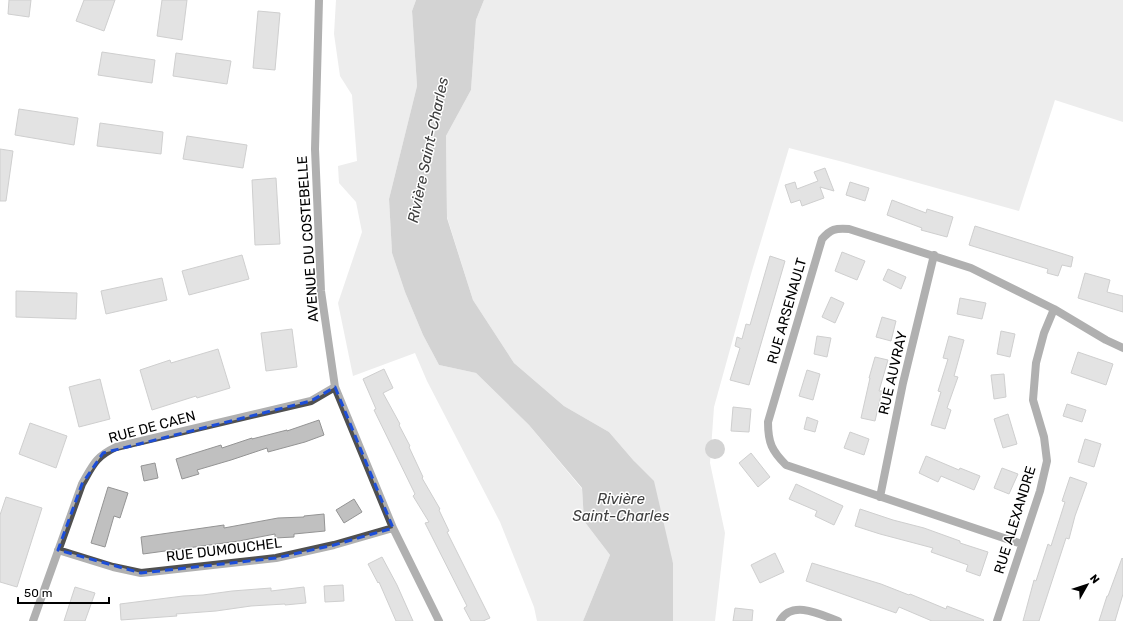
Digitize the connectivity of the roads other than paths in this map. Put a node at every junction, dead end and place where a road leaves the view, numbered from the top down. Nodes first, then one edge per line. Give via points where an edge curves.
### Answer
1 (319, 0) edge
2 (934, 255) junction
3 (1054, 309) junction
4 (1123, 348) edge
5 (335, 387) junction
6 (880, 497) junction
7 (393, 528) junction
8 (1022, 544) junction
9 (58, 550) junction
10 (34, 621) edge
11 (439, 621) edge
12 (780, 621) edge
13 (838, 621) edge
14 (997, 621) edge

1 - 5 street, AVENUE DU COSTEBELLE via 315,149 321,291
2 - 3 street, RUE ARSENAULT via 972,268
2 - 6 street, RUE AUVRAY via 903,383
2 - 6 street, RUE ARSENAULT via 849,229 837,228 822,239 768,422 768,438 776,455 786,465
3 - 4 street, RUE ARSENAULT
3 - 8 street, RUE ALEXANDRE via 1036,363 1033,400 1044,437 1047,462
5 - 7 street, AVENUE DU COSTEBELLE
5 - 9 street, RUE DE CAEN via 311,401 116,447 103,453 82,484
6 - 8 street, RUE ARSENAULT
7 - 9 street, RUE DUMOUCHEL via 276,558 141,573
7 - 11 street, AVENUE DU COSTEBELLE
8 - 14 street, RUE ALEXANDRE
9 - 10 street, RUE DE CAEN
12 - 13 street via 790,612 801,609

